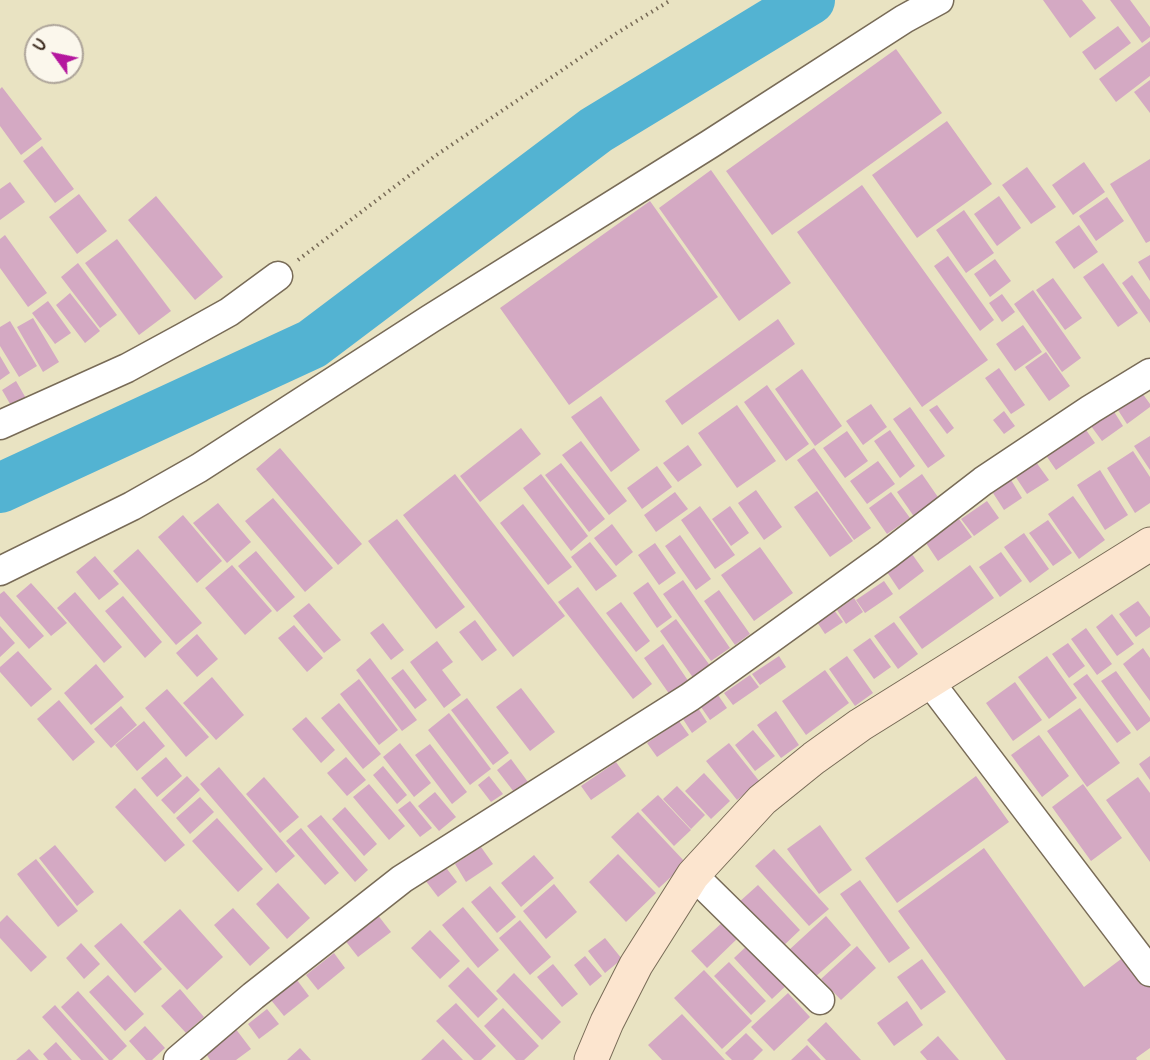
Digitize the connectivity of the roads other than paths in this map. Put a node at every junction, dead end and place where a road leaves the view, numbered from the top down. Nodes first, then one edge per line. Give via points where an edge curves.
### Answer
1 (939, 0) edge
2 (278, 276) road end
3 (1150, 373) edge
4 (0, 425) edge
5 (1150, 544) edge
6 (0, 571) edge
7 (929, 681) junction
8 (693, 875) junction
9 (1150, 972) edge
10 (820, 1000) dead end
11 (178, 1060) edge
12 (591, 1060) edge

1 - 6 street via 199,468
2 - 4 street via 229,312 184,337
3 - 11 street via 983,481 690,697 402,879
5 - 7 street
7 - 8 street via 860,725 762,800
7 - 9 street
8 - 10 street
8 - 12 street via 636,965

